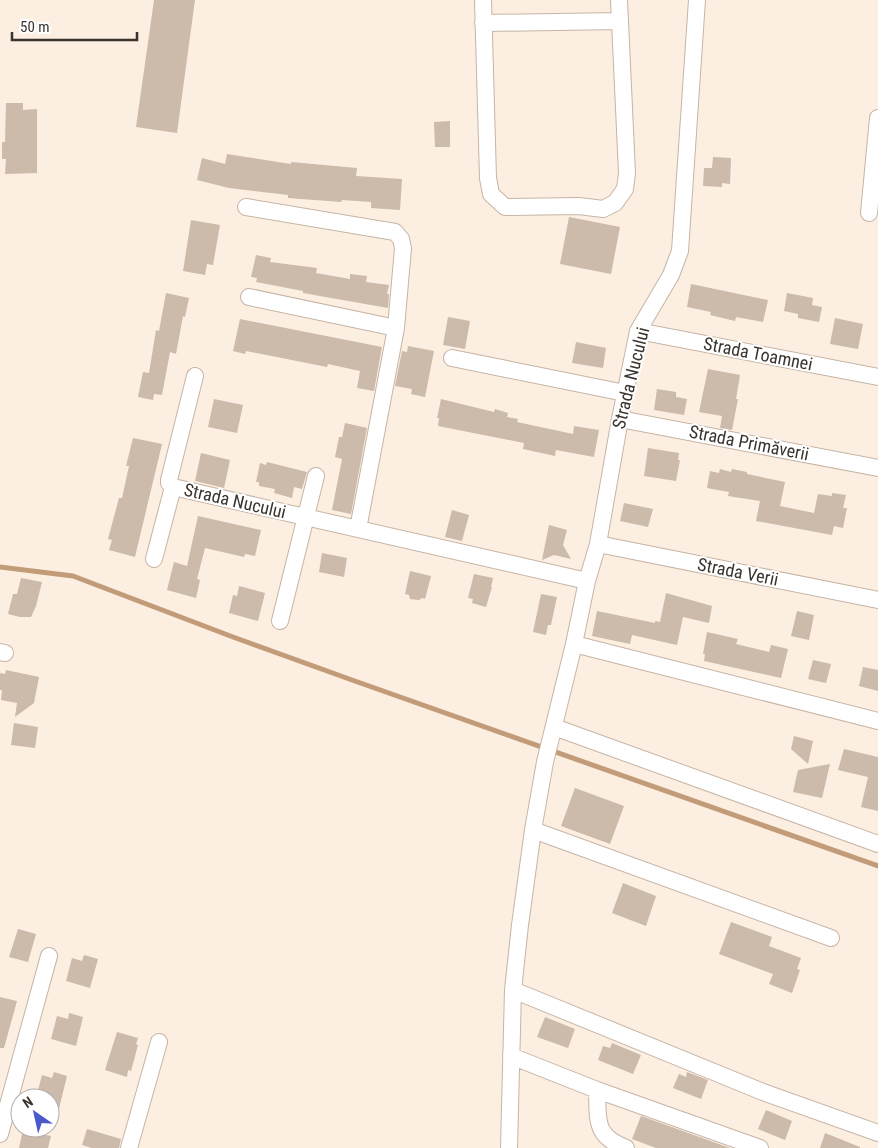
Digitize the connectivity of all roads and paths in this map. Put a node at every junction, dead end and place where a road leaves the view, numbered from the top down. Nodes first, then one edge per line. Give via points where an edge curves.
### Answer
1 (483, 0) edge
2 (619, 0) edge
3 (697, 0) edge
4 (620, 21) junction
5 (483, 23) junction
6 (878, 118) edge
7 (246, 207) dead end
8 (869, 214) dead end
9 (249, 297) dead end
10 (396, 328) junction
11 (638, 331) junction
12 (452, 358) dead end
13 (195, 376) dead end
14 (878, 377) edge
15 (625, 393) junction
16 (620, 419) junction
17 (878, 468) edge
18 (316, 476) dead end
19 (173, 487) junction
20 (306, 517) junction
21 (358, 529) junction
22 (598, 544) junction
23 (154, 559) dead end
24 (587, 582) junction
25 (878, 600) edge
26 (280, 620) dead end
27 (574, 644) junction
28 (878, 720) edge
29 (553, 733) junction
30 (533, 830) junction
31 (878, 844) edge
32 (831, 938) dead end
33 (48, 956) dead end
34 (513, 990) junction
35 (159, 1042) dead end
36 (511, 1056) junction
37 (597, 1090) junction
38 (878, 1133) edge
39 (0, 1134) edge
40 (128, 1148) edge
41 (509, 1148) edge
42 (626, 1148) edge
43 (760, 1148) edge

1 - 5 street
2 - 4 street
3 - 11 street, Strada Nucului via 680,251 672,275
4 - 5 street
4 - 5 street via 625,189 615,203 603,209 579,206 505,207 491,194
6 - 8 street
7 - 10 street via 395,232 403,248
9 - 10 street
10 - 21 street
11 - 14 street, Strada Toamnei
11 - 15 street, Strada Nucului
12 - 15 street
13 - 19 street, Strada Nucului via 169,480
15 - 16 street, Strada Nucului
16 - 17 street, Strada Primăverii
16 - 22 street, Strada Nucului
18 - 20 street
19 - 20 street, Strada Nucului
19 - 23 street
20 - 21 street, Strada Nucului
20 - 26 street
21 - 24 street, Strada Nucului
22 - 24 street, Strada Nucului
22 - 25 street, Strada Verii
24 - 27 street, Strada Nucului
27 - 28 street
27 - 29 street, Strada Nucului
29 - 30 street, Strada Nucului
29 - 31 street
30 - 32 street
30 - 34 street, Strada Nucului
33 - 39 street
34 - 36 street, Strada Nucului
34 - 38 street via 763,1092
35 - 40 street
36 - 37 street
36 - 41 street, Strada Nucului
37 - 42 street via 598,1125 614,1144
37 - 43 street

